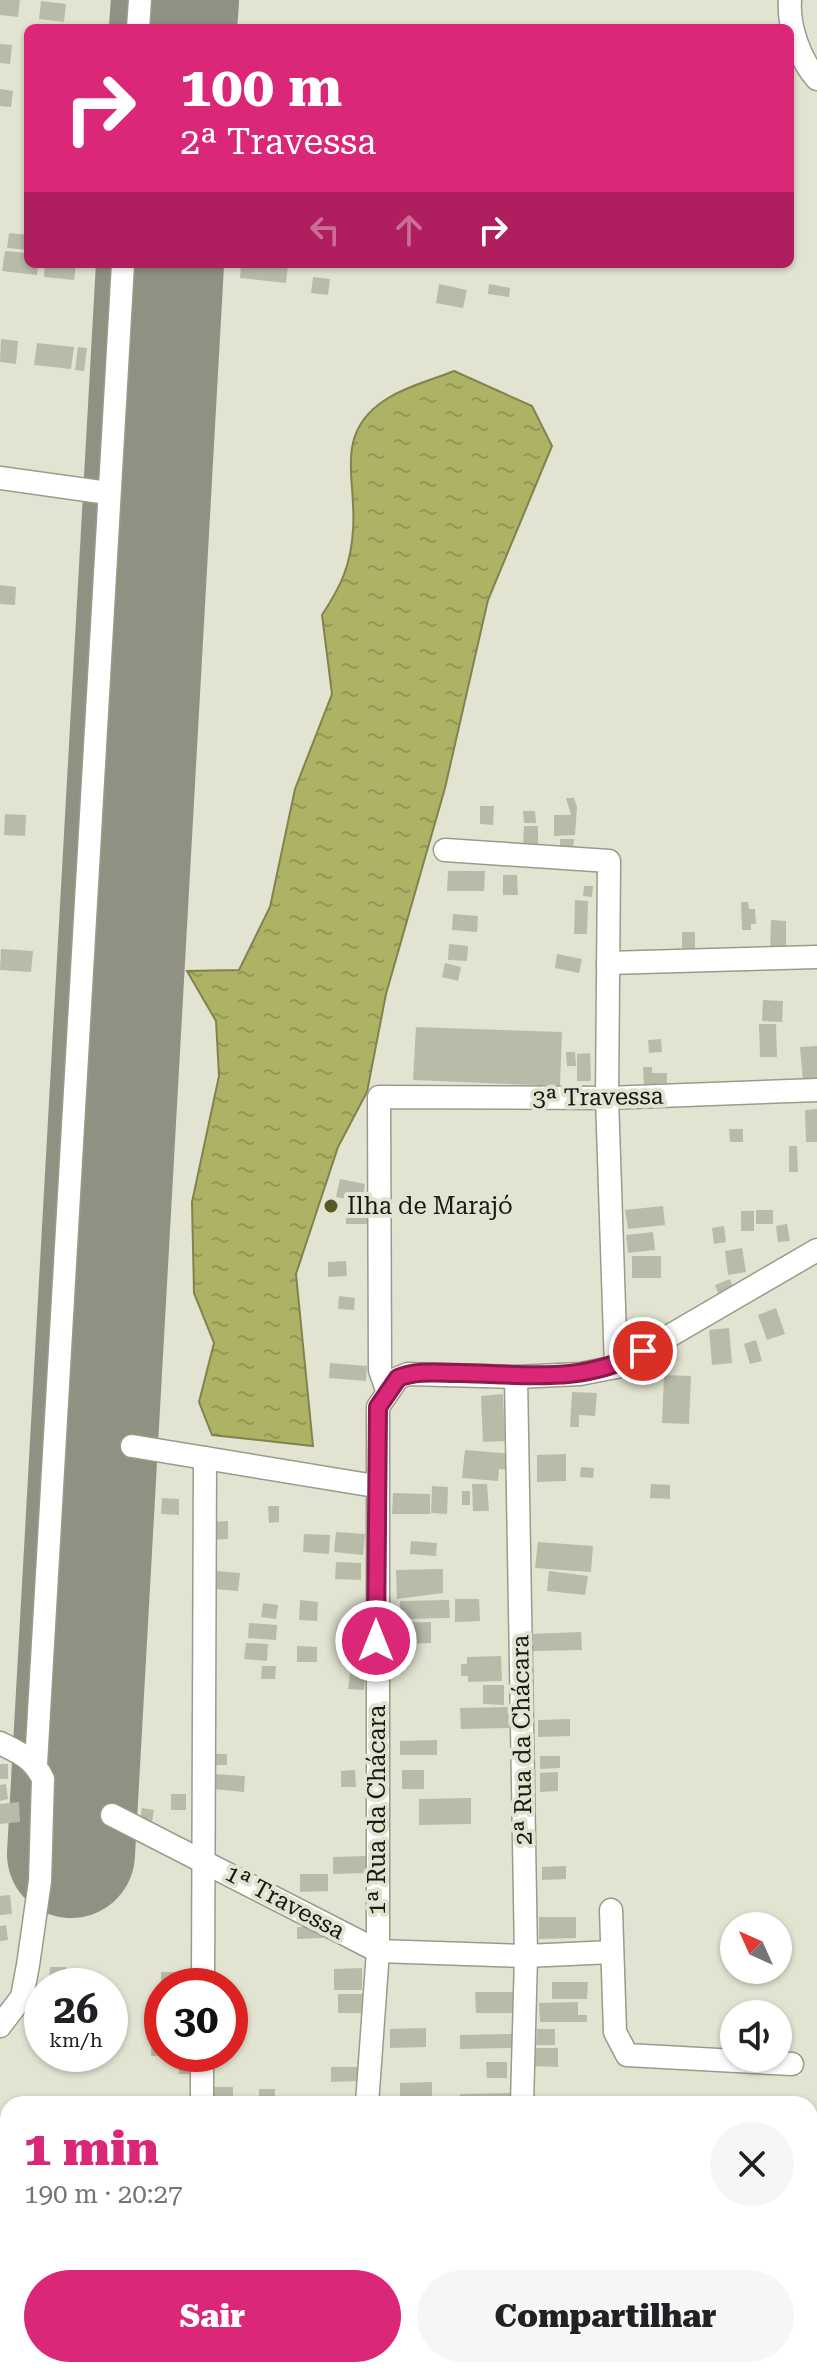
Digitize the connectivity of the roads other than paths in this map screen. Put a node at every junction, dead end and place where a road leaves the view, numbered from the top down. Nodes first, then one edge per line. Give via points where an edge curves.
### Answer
1 (140, 0) edge
2 (790, 0) edge
3 (138, 24) edge
4 (792, 24) edge
5 (794, 30) edge
6 (817, 79) edge
7 (123, 268) edge
8 (0, 478) edge
9 (108, 493) junction
10 (445, 850) dead end
11 (817, 957) edge
12 (608, 963) junction
13 (817, 1090) edge
14 (607, 1098) junction
15 (817, 1250) edge
16 (616, 1367) junction
17 (516, 1377) junction
18 (392, 1384) junction
19 (132, 1446) dead end
20 (205, 1458) junction
21 (375, 1486) junction
22 (0, 1743) edge
23 (36, 1764) junction
24 (112, 1815) dead end
25 (204, 1860) junction
26 (611, 1910) dead end
27 (378, 1951) junction
28 (612, 1952) junction
29 (526, 1956) junction
30 (203, 1968) edge
31 (0, 2026) edge
32 (720, 2060) edge
33 (202, 2072) edge
34 (202, 2096) edge
35 (368, 2096) edge
36 (522, 2096) edge

1 - 3 street
2 - 4 street
5 - 6 street via 807,68
7 - 9 street
8 - 9 street
9 - 23 street
10 - 12 street via 609,861
11 - 12 street
12 - 14 street
13 - 14 street, 3ª Travessa
14 - 16 street
14 - 18 street, 3ª Travessa via 379,1097 380,1370
15 - 16 street
16 - 17 street
17 - 18 street via 419,1372
17 - 29 street, 2ª Rua da Chácara
18 - 21 street, 1ª Rua da Chácara via 378,1407
19 - 20 street
20 - 21 street
20 - 25 street
21 - 27 street, 1ª Rua da Chácara
22 - 23 street
23 - 31 street via 43,1779 40,1881 22,1997
24 - 25 street, 1ª Travessa
25 - 27 street, 1ª Travessa
25 - 30 street
26 - 28 street
27 - 29 street, 1ª Travessa
27 - 35 street, 1ª Rua da Chácara
28 - 29 street, 1ª Travessa
28 - 32 street via 615,2032 627,2055
29 - 36 street, 2ª Rua da Chácara
33 - 34 street

